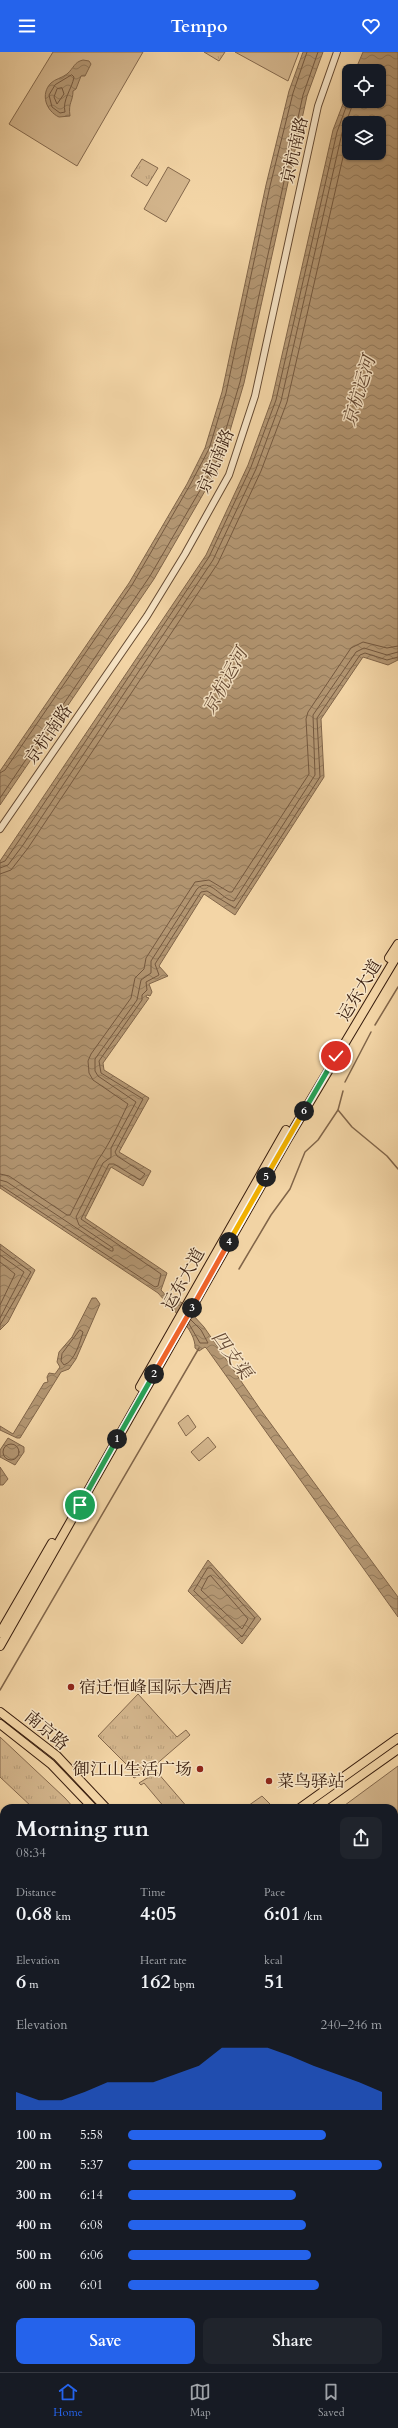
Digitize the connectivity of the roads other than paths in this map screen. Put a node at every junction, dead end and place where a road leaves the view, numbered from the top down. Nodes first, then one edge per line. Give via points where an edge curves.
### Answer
1 (337, 52) edge
2 (0, 829) edge
3 (398, 944) edge
4 (398, 954) edge
5 (187, 1310) junction
6 (174, 1332) junction
7 (0, 1632) edge
8 (0, 1646) edge
9 (0, 1712) edge
10 (0, 1724) edge
11 (398, 1738) edge
12 (398, 1749) edge
13 (89, 1804) edge
14 (102, 1804) edge
15 (306, 1804) edge
16 (321, 1804) edge

1 - 2 street, 京杭南路 via 318,106 254,396 229,475 147,616
3 - 5 main road, 运东大道 via 270,1158
4 - 5 main road, 运东大道
5 - 6 main road, 运东大道
6 - 7 main road, 运东大道
6 - 8 main road, 运东大道
9 - 14 main road, 南京路 via 57,1756
10 - 13 main road, 南京路 via 51,1764
11 - 15 main road
12 - 16 main road

